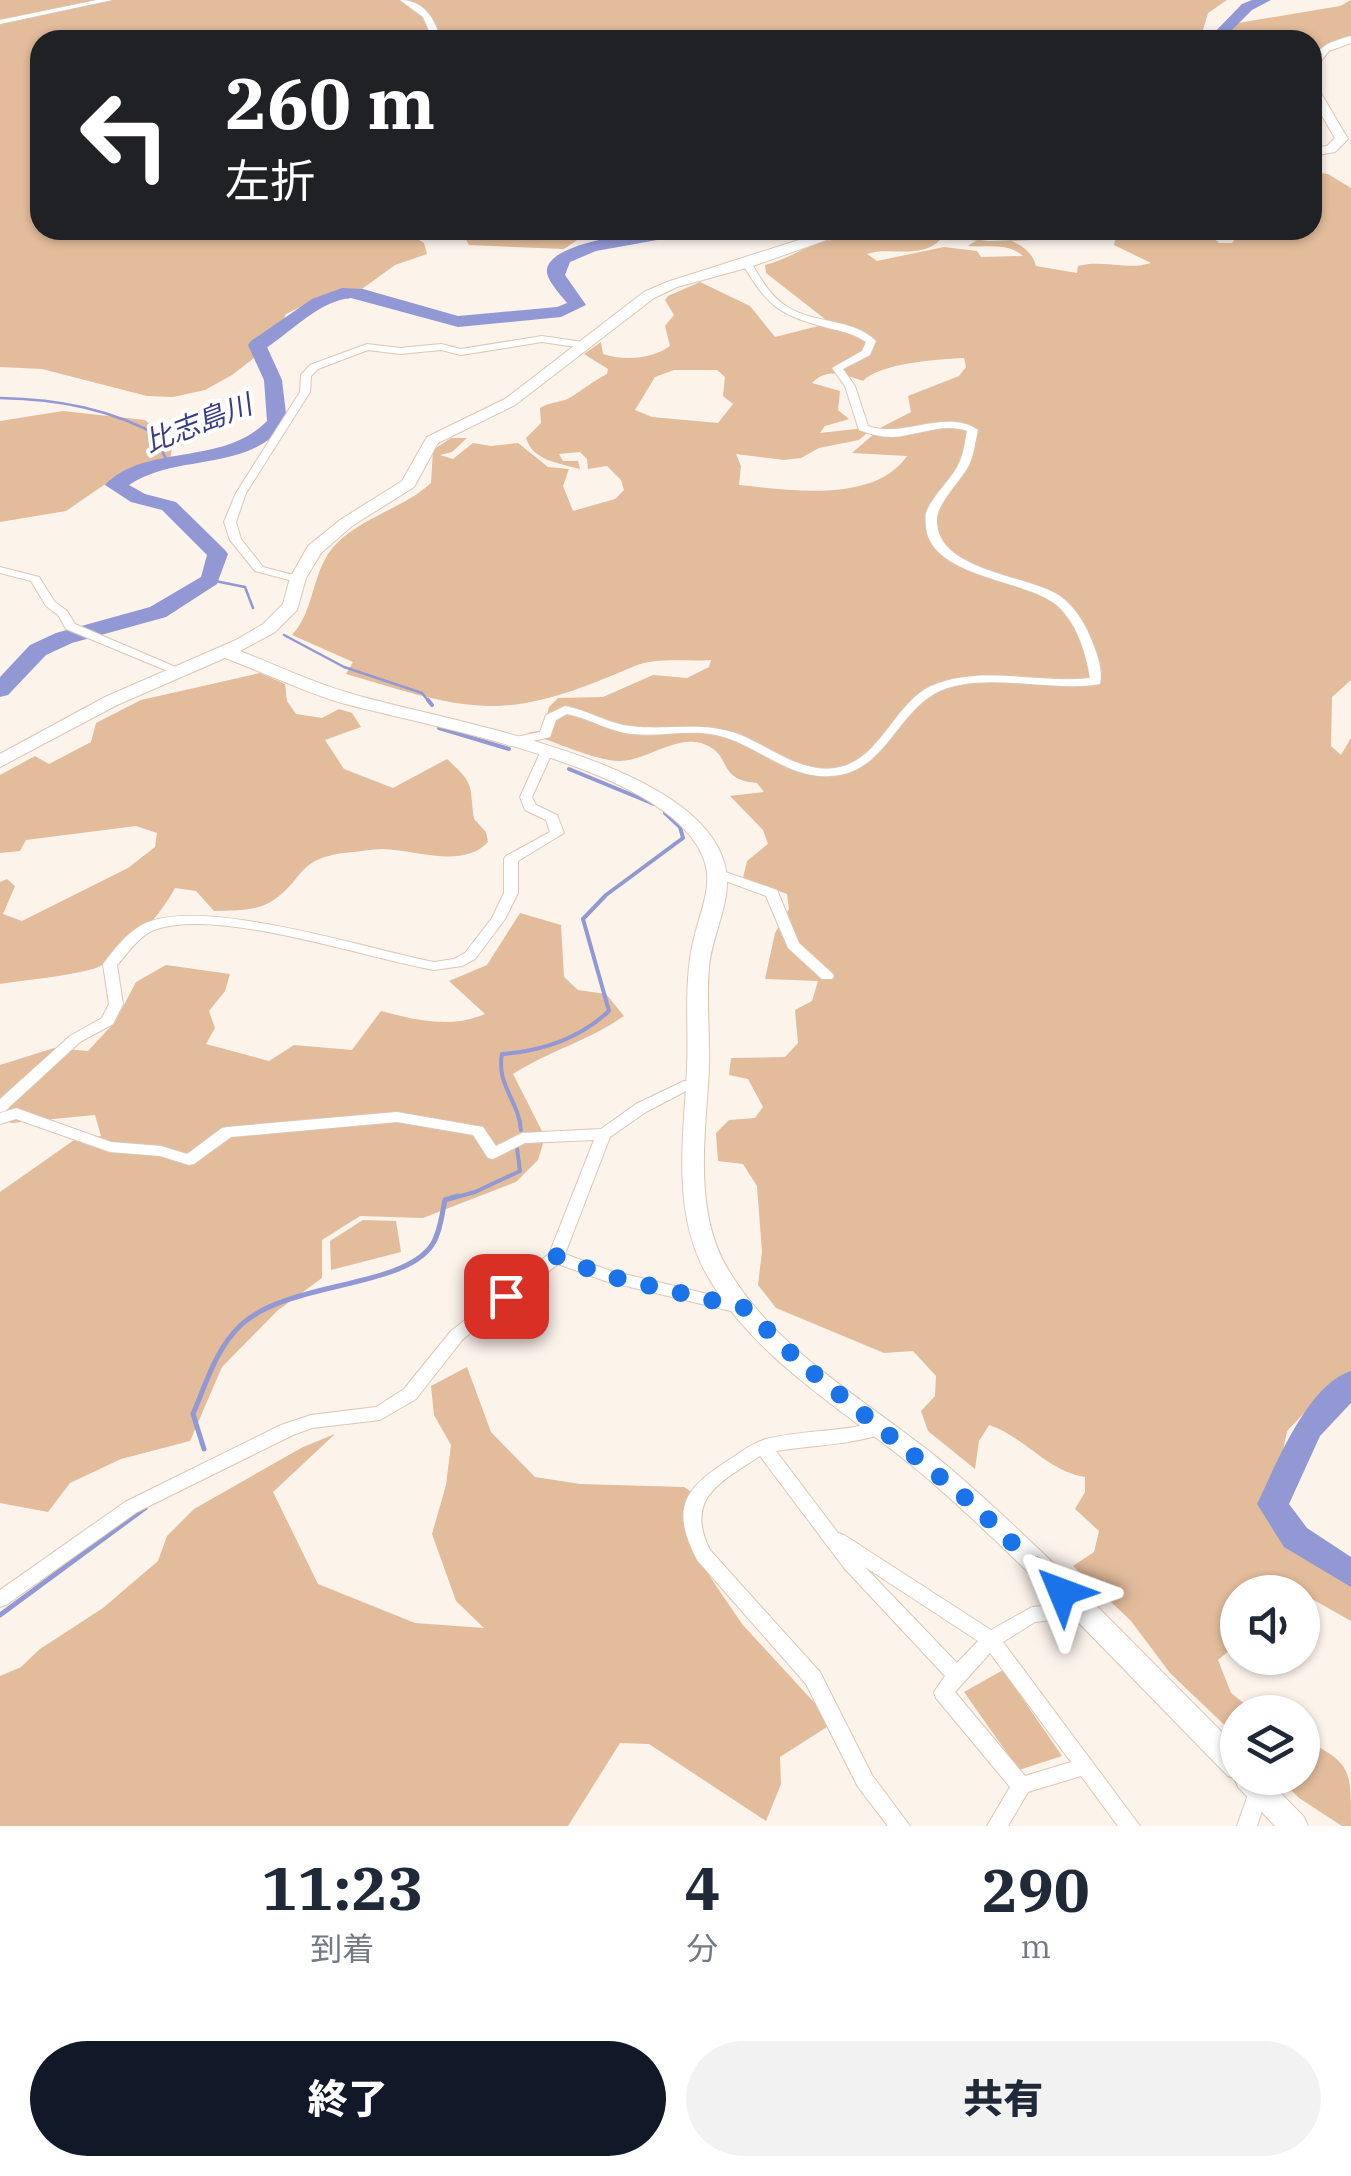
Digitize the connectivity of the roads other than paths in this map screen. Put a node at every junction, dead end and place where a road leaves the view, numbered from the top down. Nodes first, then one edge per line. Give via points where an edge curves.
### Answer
1 (108, 0) edge
2 (404, 0) edge
3 (0, 22) edge
4 (435, 30) edge
5 (1351, 39) edge
6 (1322, 54) edge
7 (1322, 105) edge
8 (1322, 150) edge
9 (790, 240) edge
10 (748, 264) junction
11 (583, 344) junction
12 (0, 570) edge
13 (297, 578) junction
14 (224, 652) junction
15 (178, 671) junction
16 (512, 742) junction
17 (546, 754) junction
18 (0, 761) edge
19 (718, 873) junction
20 (827, 976) dead end
21 (697, 1086) junction
22 (0, 1107) edge
23 (0, 1119) edge
24 (604, 1134) junction
25 (556, 1256) junction
26 (745, 1308) junction
27 (883, 1427) junction
28 (763, 1447) junction
29 (830, 1534) junction
30 (0, 1600) edge
31 (1082, 1611) junction
32 (991, 1640) junction
33 (958, 1676) junction
34 (1220, 1749) edge
35 (1085, 1766) junction
36 (1022, 1786) junction
37 (1252, 1795) edge
38 (1265, 1795) edge
39 (900, 1826) edge
40 (997, 1826) edge
41 (1130, 1826) edge
42 (1247, 1826) edge
43 (1294, 1826) edge

1 - 3 street
2 - 4 street via 424,10
5 - 6 street
7 - 8 street via 1342,140
9 - 10 street
10 - 11 street via 665,286
10 - 16 street via 780,308 871,341 866,353 837,368 867,431 960,424 973,430 965,462 931,514 935,542 952,558 1061,603 1080,628 1096,680 948,685 915,704 868,758 831,773 804,769 705,728 627,730 564,710 550,718 546,734
11 - 13 street via 510,402 432,440 408,484 328,536
11 - 13 street via 542,339 461,352 367,347 314,367 230,522 259,569
12 - 15 street via 35,579 70,626
13 - 14 street via 296,595 279,621
14 - 15 street
14 - 16 street via 340,696
15 - 18 street
16 - 17 street
17 - 19 street via 672,804 698,828
17 - 22 street via 526,797 530,807 552,818 557,832 511,858 505,910 470,956 434,966 254,926 184,920 148,926 110,964 116,1004 108,1021 76,1040
19 - 20 street via 772,893 793,945
19 - 21 street via 702,946
21 - 24 street via 641,1108
21 - 26 street via 699,1225 718,1275
23 - 24 street via 16,1113 110,1146 189,1160 227,1132 397,1117 478,1131 493,1154 522,1138
24 - 25 street
25 - 26 street via 604,1275
25 - 30 street via 457,1334 396,1406 287,1430 131,1507
26 - 27 street
27 - 28 street via 860,1437
27 - 31 street
28 - 29 street
28 - 39 street via 702,1486 691,1512 692,1536 813,1678 865,1781
29 - 32 street
29 - 33 street
31 - 32 street via 1032,1615
31 - 34 street
32 - 33 street
32 - 35 street
33 - 36 street via 943,1692
35 - 36 street
35 - 41 street
36 - 40 street
37 - 42 street
38 - 43 street

